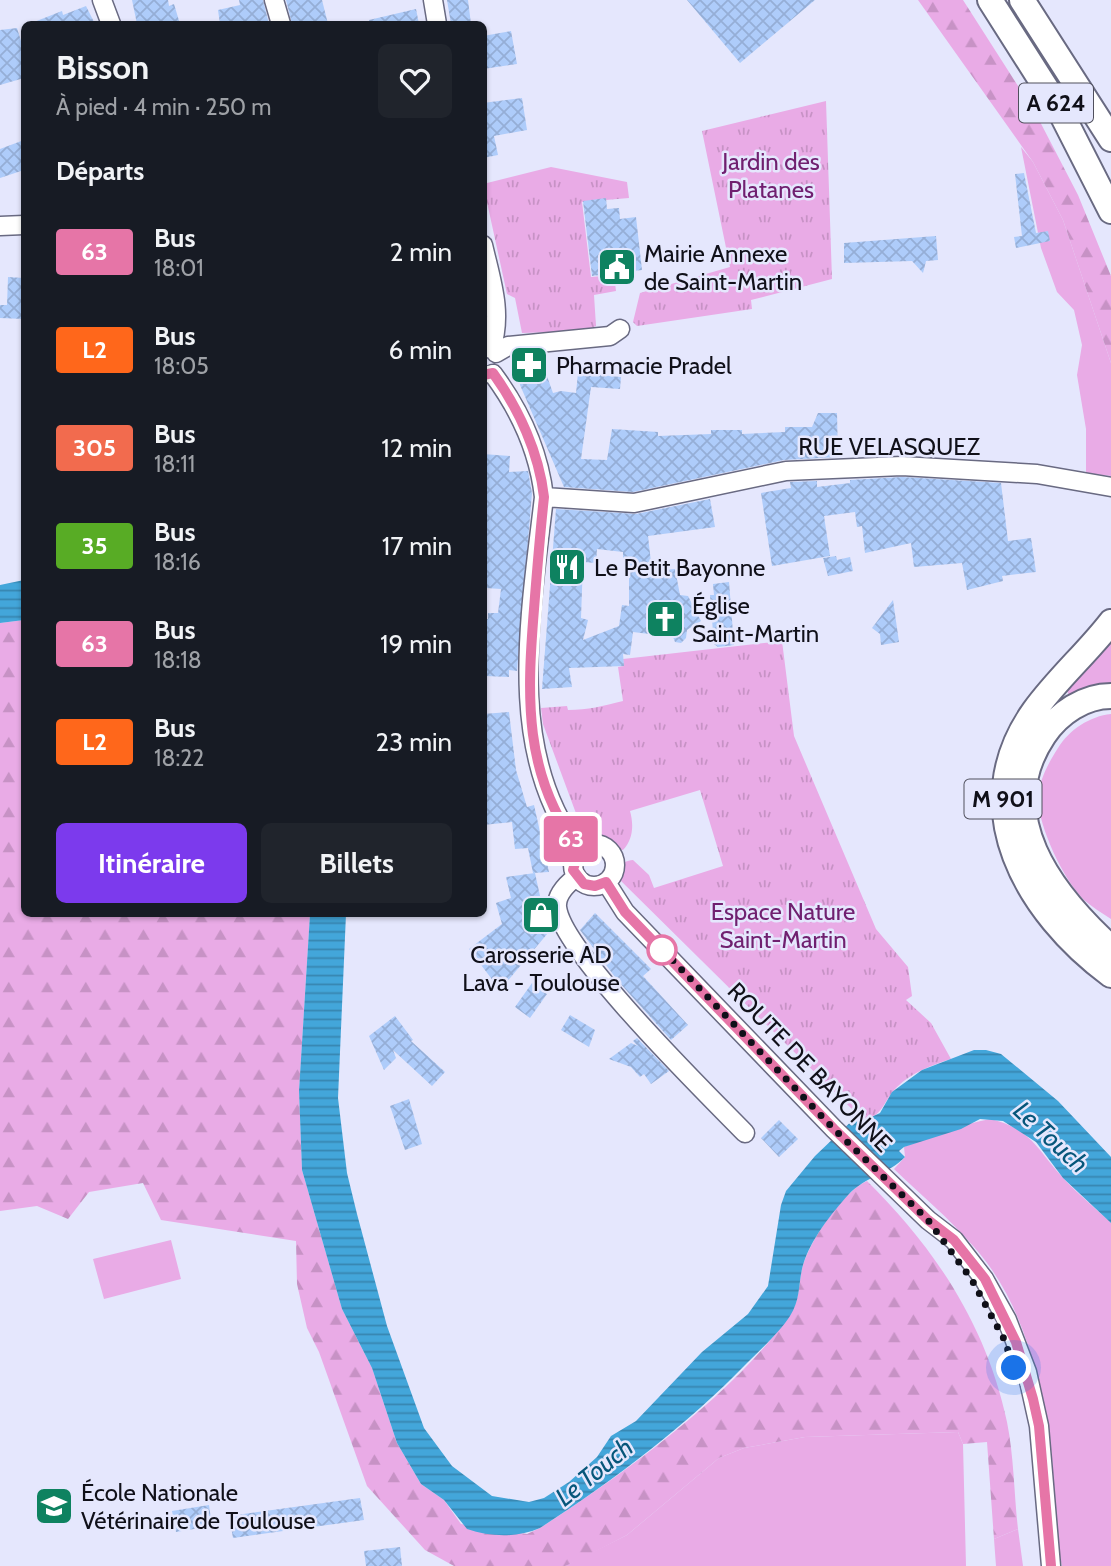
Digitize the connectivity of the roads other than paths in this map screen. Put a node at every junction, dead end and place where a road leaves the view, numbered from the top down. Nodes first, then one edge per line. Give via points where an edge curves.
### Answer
1 (102, 0) edge
2 (274, 0) edge
3 (433, 0) edge
4 (990, 0) edge
5 (1023, 0) edge
6 (110, 21) edge
7 (280, 21) edge
8 (436, 21) edge
9 (1111, 139) edge
10 (1111, 211) edge
11 (21, 225) edge
12 (0, 226) edge
13 (487, 264) edge
14 (620, 329) dead end
15 (490, 350) edge
16 (488, 374) edge
17 (1111, 487) edge
18 (544, 497) junction
19 (1111, 622) edge
20 (1111, 696) edge
21 (579, 849) junction
22 (576, 877) junction
23 (606, 882) junction
24 (1111, 948) edge
25 (1111, 975) edge
26 (746, 1133) dead end
27 (928, 1220) junction
28 (1041, 1566) edge
29 (1051, 1566) edge

1 - 6 street
2 - 7 street
3 - 8 street
4 - 10 highway, A 624 via 1059,107
5 - 9 highway, A 624
11 - 12 street
13 - 15 street via 497,311
14 - 15 street via 610,336
15 - 16 street via 500,364
16 - 18 street via 532,445
17 - 18 street, RUE VELASQUEZ via 1037,474 902,466 786,471 634,503
18 - 21 street via 529,670 530,730 559,822
19 - 25 highway, M 901 via 1034,711 1007,762 1002,791 1006,829 1035,894 1071,941
20 - 24 highway, M 901 via 1082,703 1061,715 1031,754 1022,786 1024,821 1036,855 1059,893
21 - 22 street via 573,863
21 - 23 street via 596,844 611,853 615,867
22 - 23 street via 590,886
22 - 26 street via 559,895 557,905 574,941 608,987
23 - 27 street, ROUTE DE BAYONNE via 625,912
27 - 28 street, ROUTE DE BAYONNE via 972,1280 1014,1368 1030,1441
27 - 29 street, ROUTE DE BAYONNE via 954,1240 985,1279 1020,1352 1039,1426

